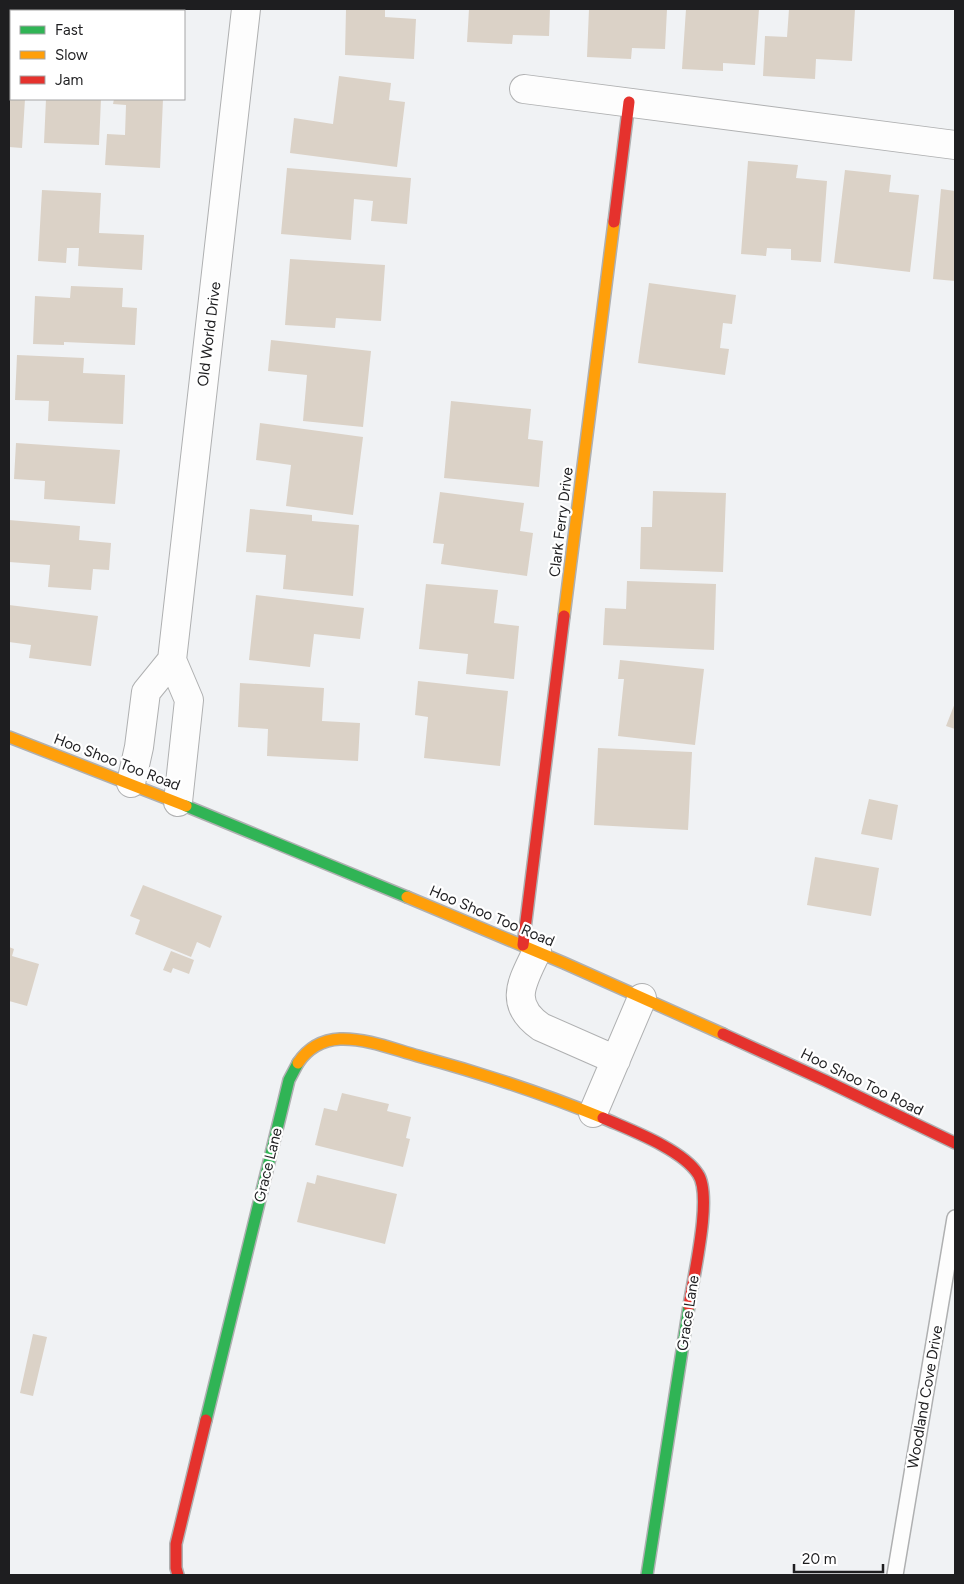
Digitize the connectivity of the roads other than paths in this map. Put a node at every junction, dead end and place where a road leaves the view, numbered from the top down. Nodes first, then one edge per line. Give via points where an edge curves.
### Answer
1 (246, 9) edge
2 (524, 89) dead end
3 (629, 102) junction
4 (955, 145) edge
5 (172, 660) junction
6 (9, 737) edge
7 (131, 783) junction
8 (178, 802) junction
9 (530, 948) junction
10 (642, 998) junction
11 (616, 1060) junction
12 (593, 1113) junction
13 (955, 1143) edge
14 (955, 1218) edge
15 (178, 1575) edge
16 (648, 1575) edge
17 (895, 1575) edge

1 - 5 street, Old World Drive
2 - 3 street
3 - 4 street
3 - 9 street, Clark Ferry Drive
5 - 7 street via 146,692
5 - 8 street, Old World Drive via 188,700
6 - 7 street, Hoo Shoo Too Road
7 - 8 street, Hoo Shoo Too Road
8 - 9 street, Hoo Shoo Too Road
9 - 10 street, Hoo Shoo Too Road
9 - 11 street via 520,989 524,1010 541,1027
10 - 11 street
10 - 13 street, Hoo Shoo Too Road via 785,1061
11 - 12 street
12 - 15 street, Grace Lane via 513,1083 363,1041 327,1041 302,1056 289,1080 178,1534 175,1554
12 - 16 street, Grace Lane via 681,1156 703,1182 705,1196
14 - 17 lane, Woodland Cove Drive

